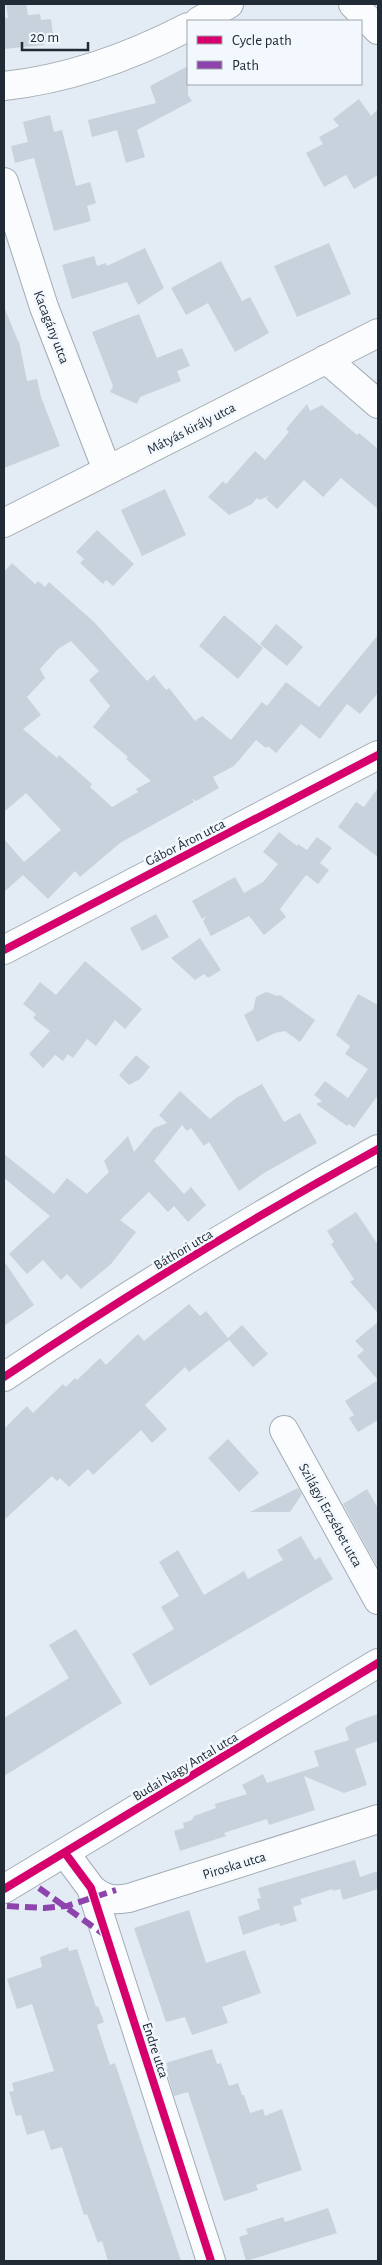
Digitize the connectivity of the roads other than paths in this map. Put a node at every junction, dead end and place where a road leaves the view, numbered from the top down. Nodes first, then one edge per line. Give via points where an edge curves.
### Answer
1 (229, 4) edge
2 (354, 4) edge
3 (201, 20) edge
4 (187, 27) edge
5 (378, 30) edge
6 (4, 86) edge
7 (4, 182) edge
8 (378, 332) edge
9 (326, 359) junction
10 (378, 404) edge
11 (107, 470) junction
12 (4, 523) edge
13 (378, 755) edge
14 (4, 950) edge
15 (378, 1149) edge
16 (4, 1377) edge
17 (284, 1430) dead end
18 (378, 1600) edge
19 (378, 1663) edge
20 (378, 1819) edge
21 (65, 1853) junction
22 (4, 1888) edge
23 (91, 1888) junction
24 (210, 2261) edge

1 - 3 street
2 - 5 street
4 - 6 street via 138,51 76,73
7 - 11 street, Kacagány utca via 44,308
8 - 9 street, Mátyás király utca
9 - 10 street
9 - 11 street, Mátyás király utca
11 - 12 street, Mátyás király utca
13 - 14 street, Gábor Áron utca
15 - 16 street, Báthori utca via 114,1304
17 - 18 street, Szilágyi Erzsébet utca
19 - 21 street, Budai Nagy Antal utca
20 - 23 street, Piroska utca via 129,1898 106,1898
21 - 22 street, Budai Nagy Antal utca
21 - 23 street, Endre utca
23 - 24 street, Endre utca

